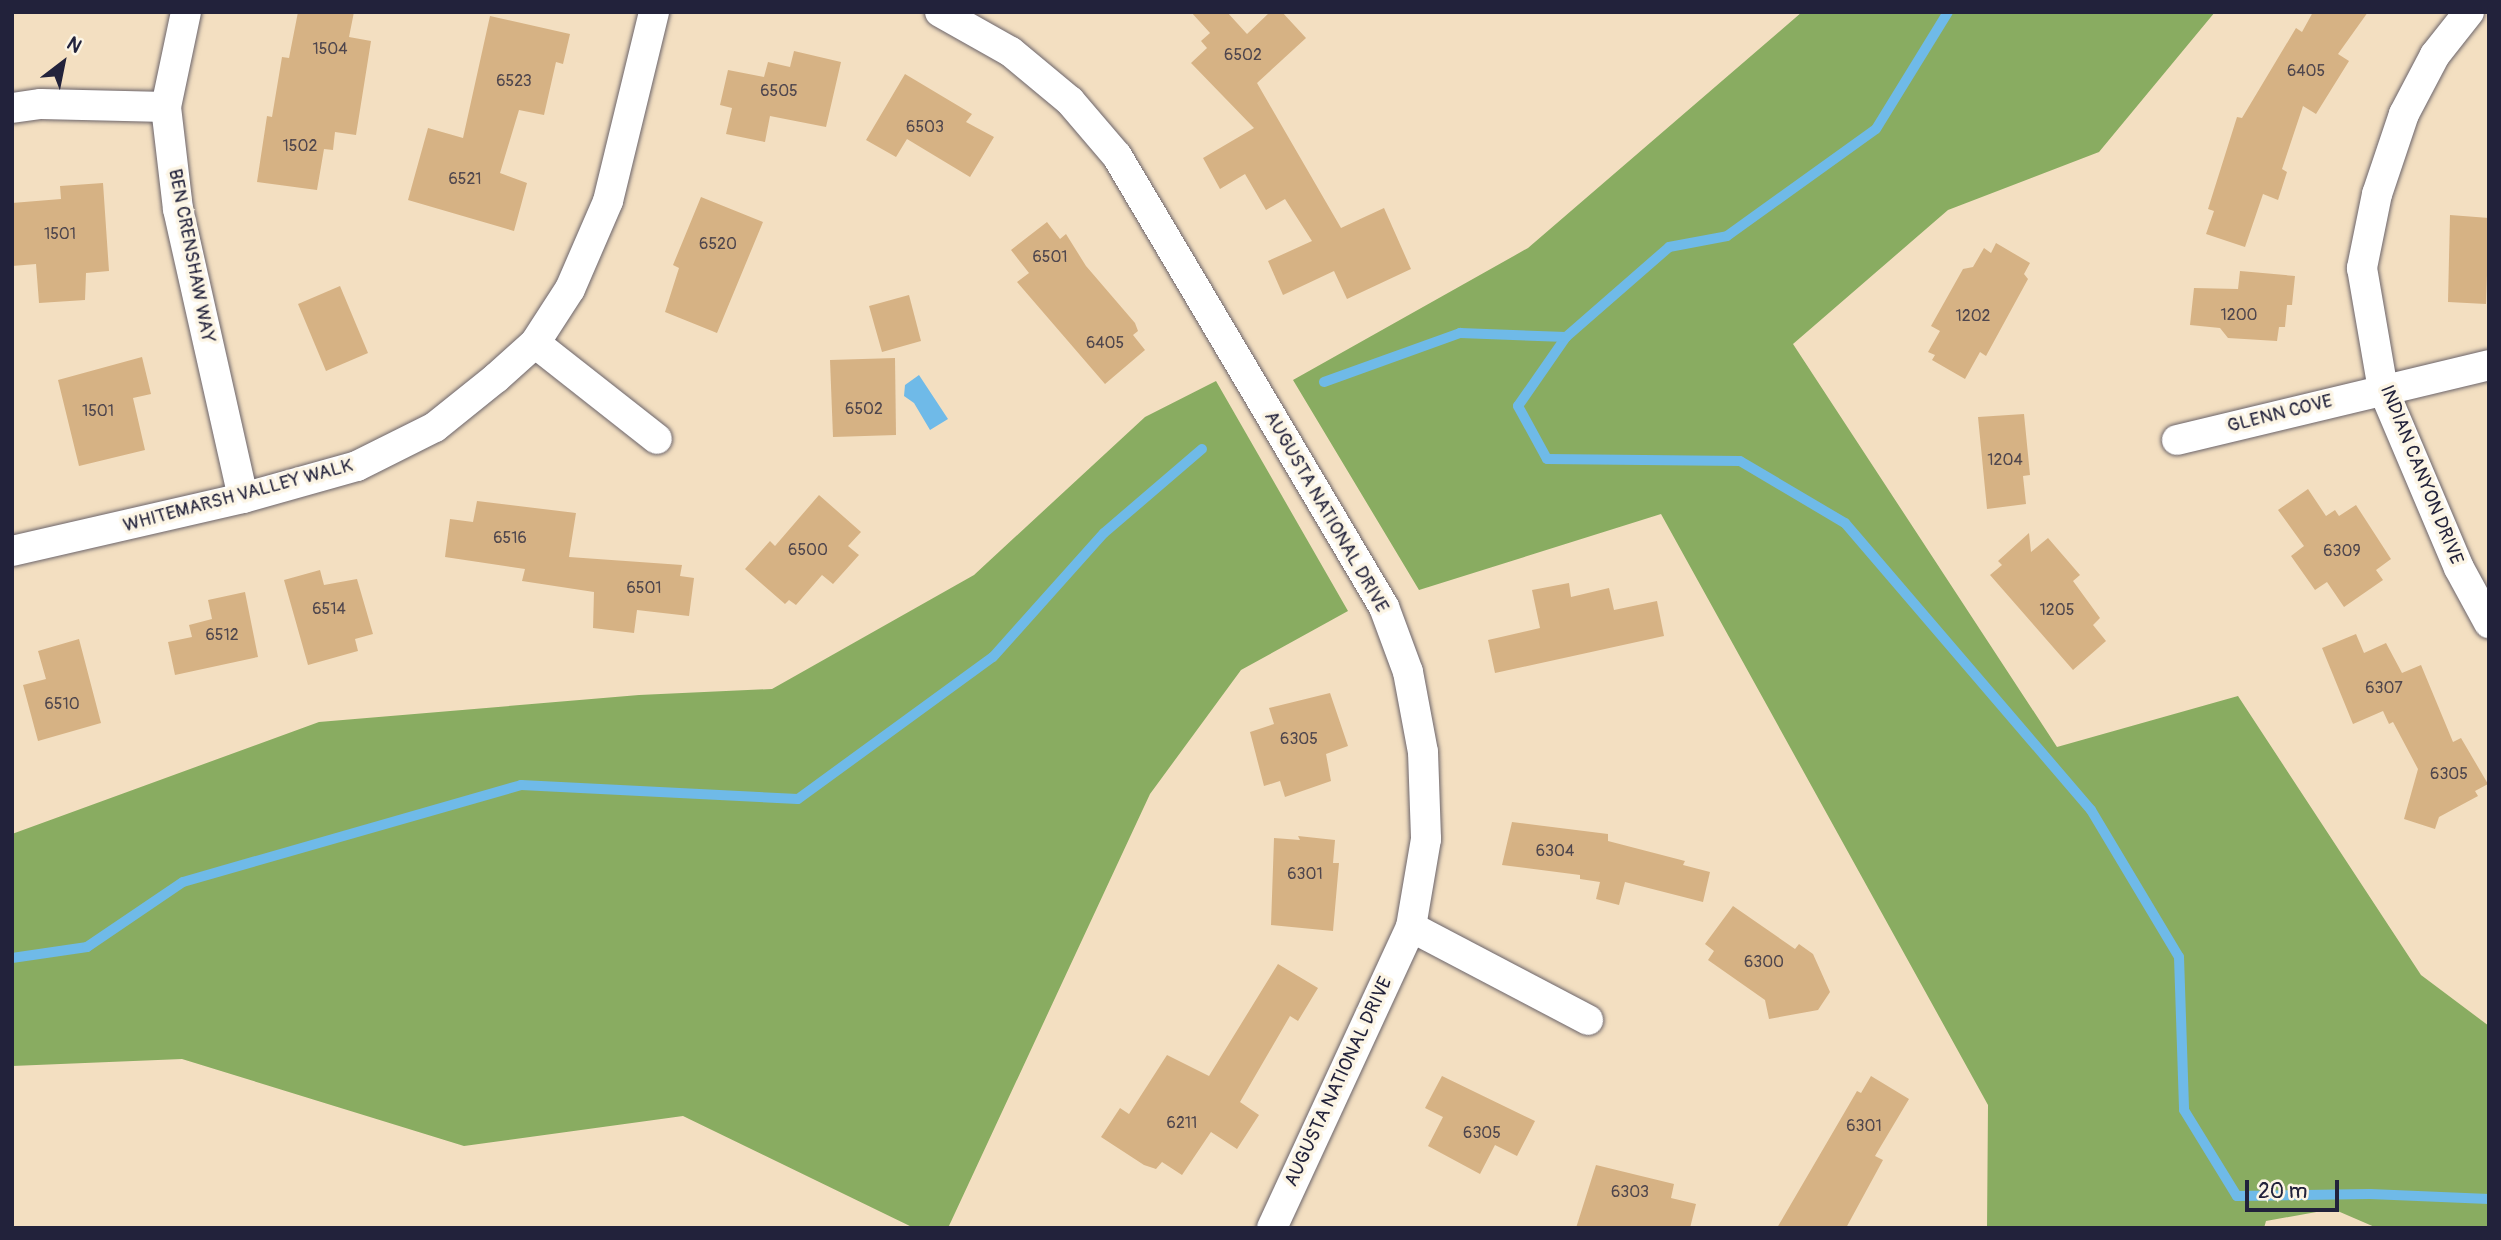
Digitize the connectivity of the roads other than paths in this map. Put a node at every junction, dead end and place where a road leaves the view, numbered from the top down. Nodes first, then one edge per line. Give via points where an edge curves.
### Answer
1 (186, 12) edge
2 (654, 12) edge
3 (940, 12) edge
4 (2469, 12) edge
5 (166, 107) junction
6 (12, 108) edge
7 (535, 343) junction
8 (2489, 365) edge
9 (2384, 389) junction
10 (657, 439) dead end
11 (2177, 440) dead end
12 (243, 498) junction
13 (12, 551) edge
14 (2489, 623) edge
15 (1411, 927) junction
16 (1588, 1020) dead end
17 (1272, 1228) edge

1 - 5 street, BEN CRENSHAW WAY
2 - 7 street, WHITEMARSH VALLEY WALK via 608,201 570,289
3 - 15 street, AUGUSTA NATIONAL DRIVE via 1011,52 1070,101 1117,156 1384,607 1408,672 1423,752 1426,839
4 - 9 street, INDIAN CANYON DRIVE via 2435,55 2404,114 2377,194 2362,268
5 - 6 street
5 - 12 street, BEN CRENSHAW WAY via 178,209
7 - 10 street
7 - 12 street, WHITEMARSH VALLEY WALK via 435,427 357,466
8 - 9 street, GLENN COVE
9 - 11 street, GLENN COVE
9 - 14 street, INDIAN CANYON DRIVE via 2459,568
12 - 13 street, WHITEMARSH VALLEY WALK
15 - 16 street
15 - 17 street, AUGUSTA NATIONAL DRIVE

